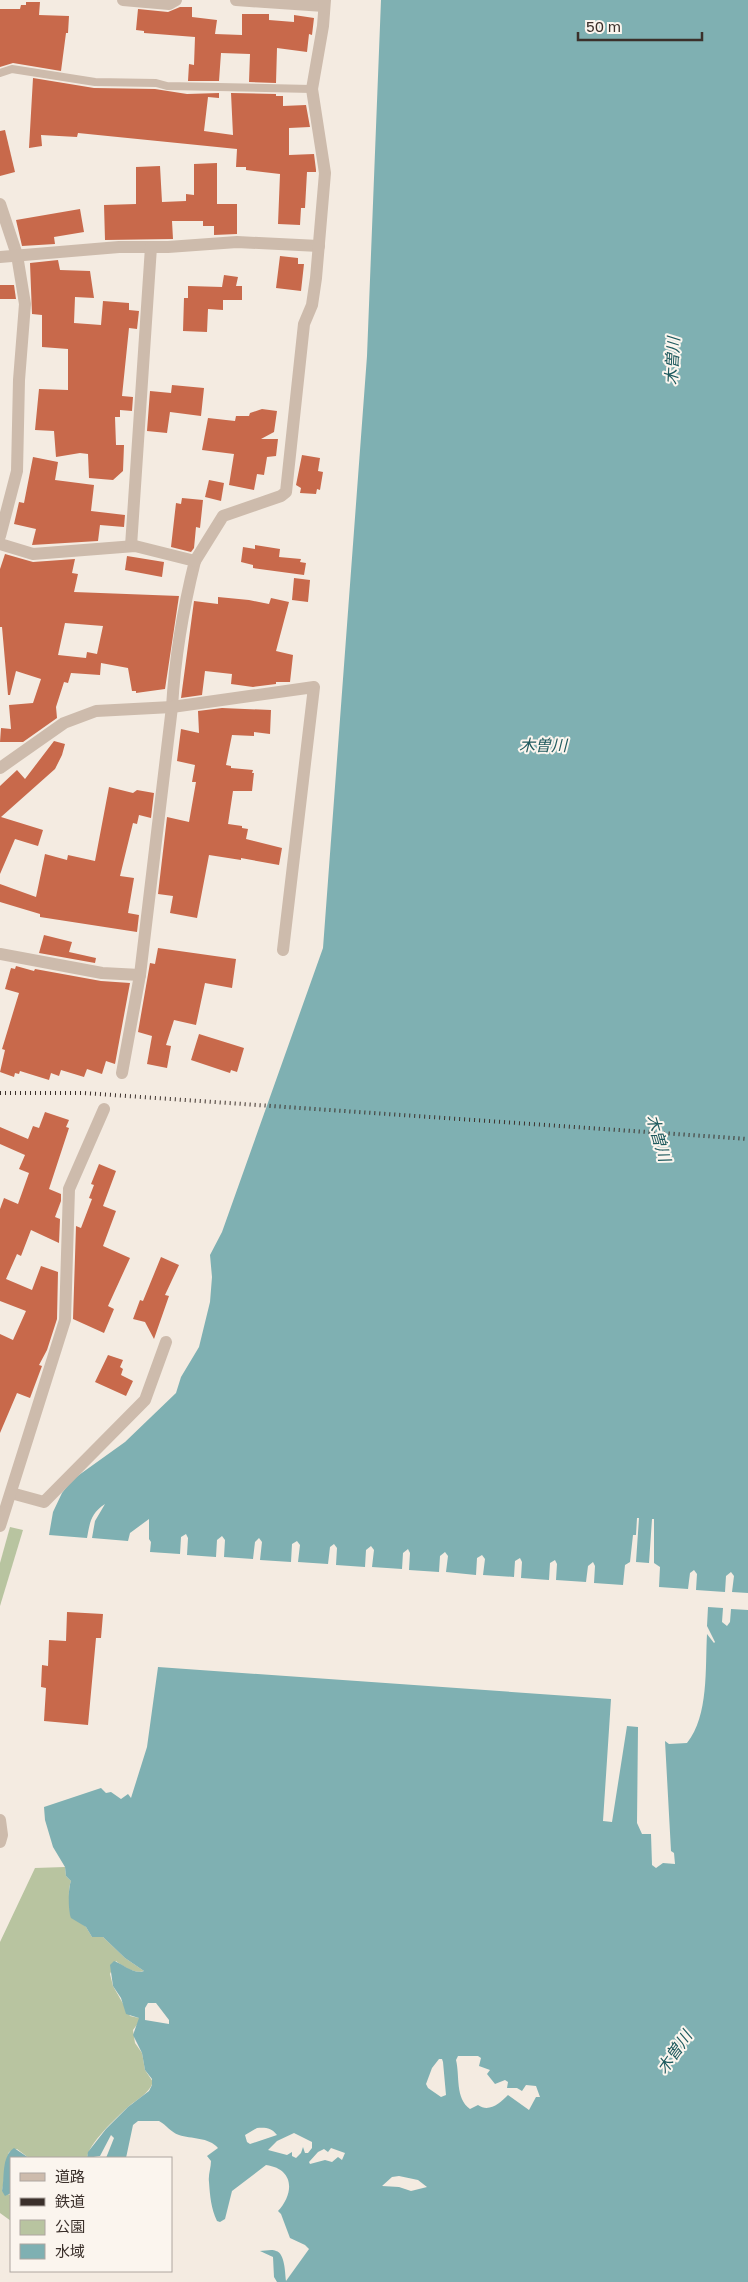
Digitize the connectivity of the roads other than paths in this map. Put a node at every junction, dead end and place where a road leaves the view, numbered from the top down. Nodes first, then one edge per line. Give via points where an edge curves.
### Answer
1 (124, 0) edge
2 (176, 0) edge
3 (236, 0) edge
4 (324, 3) edge
5 (0, 73) edge
6 (312, 88) junction
7 (0, 204) edge
8 (319, 246) junction
9 (151, 247) junction
10 (17, 255) junction
11 (0, 257) edge
12 (0, 536) edge
13 (0, 544) edge
14 (131, 546) junction
15 (195, 560) junction
16 (172, 707) junction
17 (0, 768) edge
18 (283, 950) dead end
19 (0, 954) edge
20 (140, 975) junction
21 (122, 1073) dead end
22 (104, 1109) dead end
23 (166, 1342) dead end
24 (11, 1494) junction
25 (0, 1526) edge
26 (0, 1820) edge
27 (0, 1842) edge

1 - 2 street via 169,4
3 - 4 street
4 - 6 street
5 - 6 lane via 12,69 95,82 167,86
6 - 8 street via 325,173
7 - 10 street
8 - 9 street via 237,242
8 - 15 street via 312,305 304,324 286,492 223,516
9 - 10 street
9 - 14 street
10 - 11 street
10 - 12 street via 25,304 17,471
13 - 14 street via 33,554
14 - 15 street
15 - 16 street via 174,668
16 - 17 street via 96,711 64,723
16 - 18 street via 314,688
16 - 20 street
19 - 20 street via 102,973
20 - 21 street
22 - 24 street via 69,1189 65,1320
23 - 24 street via 145,1400 44,1502
24 - 25 street
26 - 27 street

